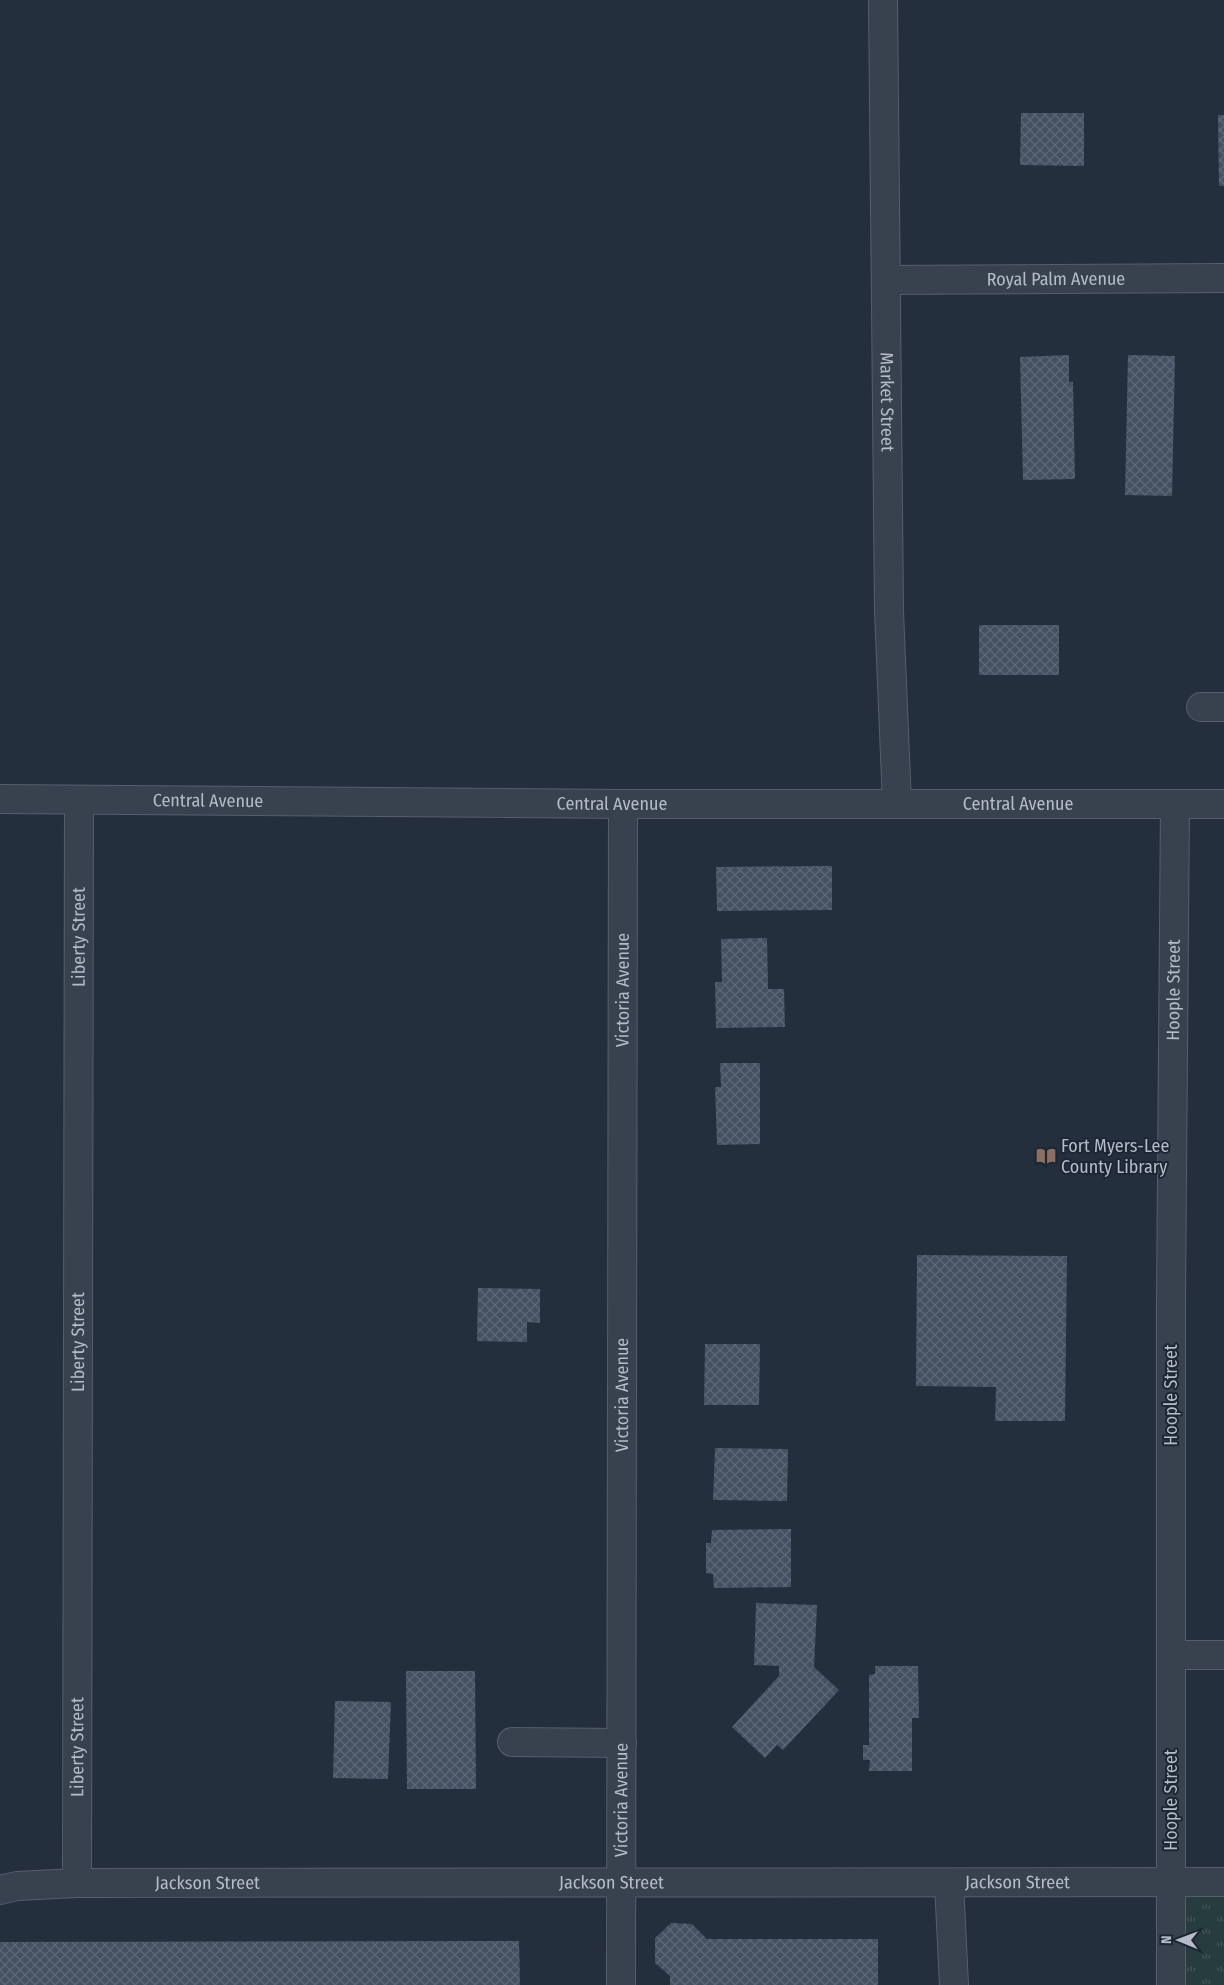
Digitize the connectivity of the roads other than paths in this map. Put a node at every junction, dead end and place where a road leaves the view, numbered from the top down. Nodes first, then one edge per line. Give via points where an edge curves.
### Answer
1 (884, 0) edge
2 (1224, 278) edge
3 (887, 280) junction
4 (0, 799) edge
5 (79, 801) junction
6 (623, 804) junction
7 (897, 804) junction
8 (1175, 804) junction
9 (1224, 804) edge
10 (1171, 1655) junction
11 (1224, 1655) edge
12 (512, 1742) dead end
13 (622, 1743) junction
14 (1224, 1882) edge
15 (77, 1883) junction
16 (621, 1883) junction
17 (949, 1883) junction
18 (1172, 1883) junction
19 (0, 1890) edge
20 (622, 1985) edge
21 (954, 1985) edge
22 (1171, 1985) edge

1 - 3 street, Market Street
2 - 3 street, Royal Palm Avenue
3 - 7 street, Market Street via 889,611
4 - 5 street, Central Avenue
5 - 6 street, Central Avenue
5 - 15 street, Liberty Street
6 - 7 street, Central Avenue
6 - 13 street, Victoria Avenue
7 - 8 street, Central Avenue
8 - 9 street, Central Avenue
8 - 10 street, Hoople Street
10 - 11 street
10 - 18 street, Hoople Street
12 - 13 street
13 - 16 street, Victoria Avenue
14 - 18 street, Jackson Street
15 - 16 street, Jackson Street
15 - 19 street, Jackson Street
16 - 17 street, Jackson Street
16 - 20 street, Victoria Avenue
17 - 18 street, Jackson Street
17 - 21 street
18 - 22 street, Hoople Street

